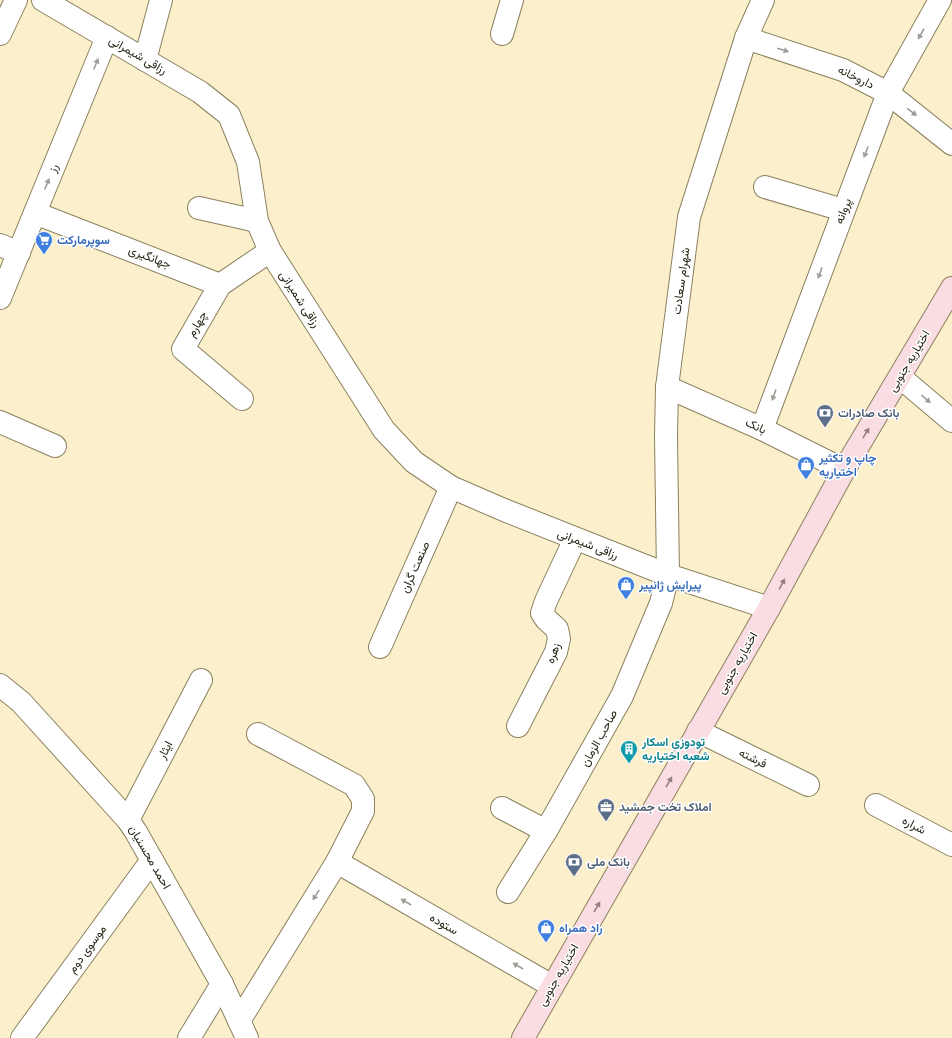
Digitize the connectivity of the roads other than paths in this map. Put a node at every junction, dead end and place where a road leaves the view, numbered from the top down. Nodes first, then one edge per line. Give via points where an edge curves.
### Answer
1 (16, 0) edge
2 (43, 0) edge
3 (161, 0) edge
4 (512, 0) edge
5 (763, 0) edge
6 (940, 0) edge
7 (0, 34) edge
8 (502, 34) dead end
9 (107, 37) junction
10 (746, 38) junction
11 (145, 60) junction
12 (888, 93) junction
13 (229, 115) joint
14 (952, 144) edge
15 (765, 187) dead end
16 (199, 208) dead end
17 (844, 210) junction
18 (35, 213) junction
19 (257, 221) junction
20 (9, 249) edge
21 (270, 251) junction
22 (220, 284) junction
23 (952, 288) edge
24 (0, 298) edge
25 (900, 377) junction
26 (667, 387) junction
27 (242, 399) dead end
28 (952, 420) edge
29 (0, 422) edge
30 (762, 429) junction
31 (55, 446) dead end
32 (414, 462) joint
33 (844, 470) junction
34 (451, 487) junction
35 (575, 539) junction
36 (668, 575) junction
37 (769, 608) junction
38 (380, 647) dead end
39 (202, 680) dead end
40 (0, 685) edge
41 (518, 726) dead end
42 (698, 731) junction
43 (258, 734) dead end
44 (808, 785) dead end
45 (876, 805) dead end
46 (502, 808) dead end
47 (128, 820) junction
48 (546, 831) junction
49 (952, 845) edge
50 (152, 860) junction
51 (337, 862) junction
52 (508, 892) dead end
53 (222, 984) junction
54 (552, 986) junction
55 (243, 1029) edge
56 (22, 1038) edge
57 (189, 1038) edge
58 (523, 1038) edge

1 - 7 street
2 - 9 street, رزاقی شیمرانی
3 - 11 street
4 - 8 street
5 - 10 street, شهرام سعادت
6 -> 12 street, پروانه
9 - 11 street, رزاقی شیمرانی
18 -> 9 street, رز
10 -> 12 street, داروخانه via 843,70
10 - 26 street, شهرام سعادت via 689,217
11 - 13 street, رزاقی شیمرانی via 200,92
12 -> 14 street, داروخانه
12 -> 17 street, پروانه
13 - 19 street, رزاقی شمیرانی via 248,162
15 - 17 street
16 - 19 street
17 -> 30 street, پروانه
18 - 20 street, رز
18 - 22 street, جهانگیری
19 - 21 street, رزاقی شمیرانی
20 - 24 street, رز
21 - 22 street, چهارم
21 - 32 street, رزاقی شمیرانی via 384,430
22 - 27 street, چهارم via 183,349
23 - 25 main road, اختیاریه جنوبی
25 -> 28 street
33 -> 25 main road, اختیاریه جنوبی
26 - 30 street, بانک
26 - 36 street, شهرام سعادت
29 - 31 street
30 - 33 street, بانک
32 - 34 street, رزاقی شیمرانی
37 -> 33 main road, اختیاریه جنوبی
34 - 35 street, رزاقی شیمرانی
34 - 38 street, صنعت گران
35 - 36 street, رزاقی شیمرانی
35 - 41 street, زهره via 542,613 557,629 559,639 556,652
36 - 37 street, رزاقی شیمرانی
36 - 48 street, صاحب الزمان via 660,603 622,696
37 - 42 main road, اختیاریه جنوبی
39 - 47 street, ایثار
40 - 47 street, احمد محسنیان via 21,702
42 - 44 street, فرشته
54 -> 42 main road, اختیاریه جنوبی
43 - 51 street via 354,786 363,799 363,811
45 - 49 street, شراره
46 - 48 street
47 - 50 street, احمد محسنیان
48 - 52 street, صاحب الزمان
50 - 53 street, احمد محسنیان
50 - 56 street, موسوی دوم
54 -> 51 street, ستوده
51 -> 55 street
53 - 55 street, احمد محسنیان
53 - 57 street
54 - 58 main road, اختیاریه جنوبی

